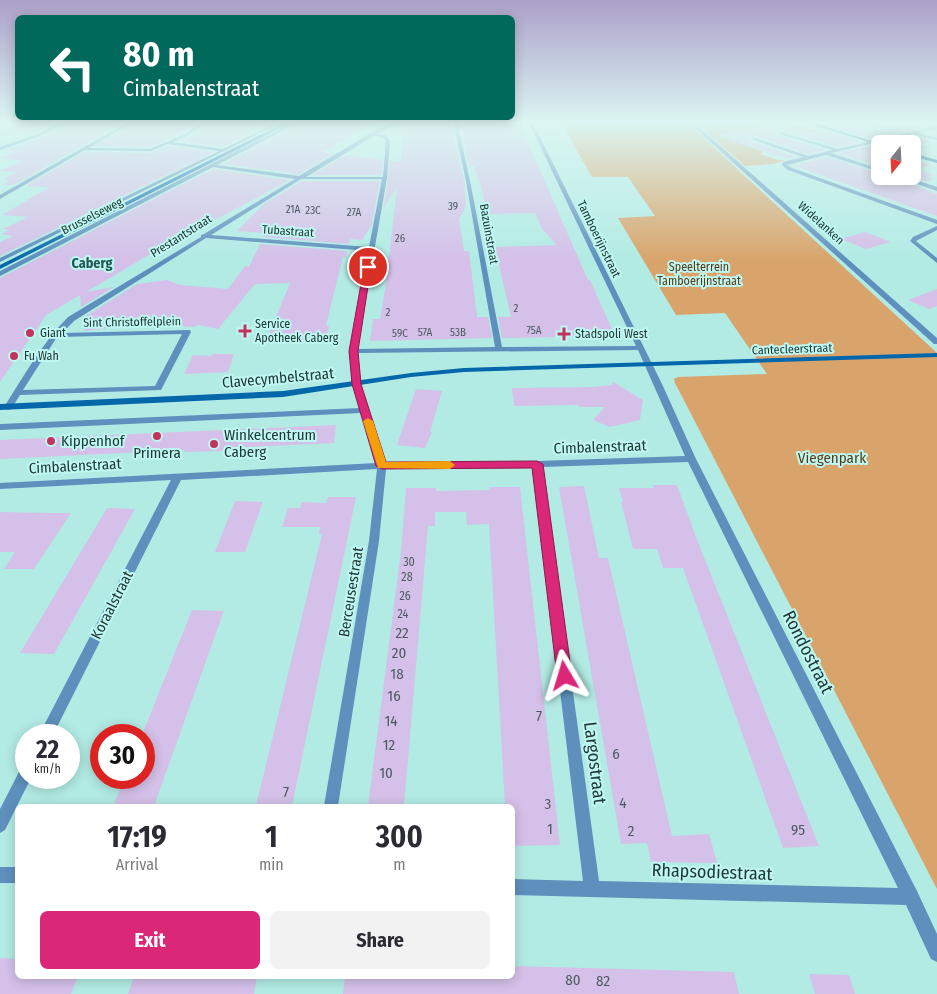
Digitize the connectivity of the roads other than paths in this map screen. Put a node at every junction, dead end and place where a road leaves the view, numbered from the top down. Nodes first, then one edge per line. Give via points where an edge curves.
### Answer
1 (52, 167) edge
2 (188, 167) edge
3 (199, 167) edge
4 (210, 167) edge
5 (223, 167) edge
6 (317, 167) edge
7 (386, 167) edge
8 (465, 167) edge
9 (552, 167) edge
10 (741, 167) edge
11 (788, 167) edge
12 (300, 178) junction
13 (385, 178) junction
14 (921, 184) edge
15 (0, 189) edge
16 (937, 189) edge
17 (12, 191) junction
18 (0, 196) edge
19 (937, 222) edge
20 (937, 228) edge
21 (202, 236) junction
22 (372, 248) junction
23 (0, 260) edge
24 (937, 261) edge
25 (0, 267) edge
26 (0, 274) edge
27 (55, 335) junction
28 (937, 342) edge
29 (639, 348) junction
30 (499, 350) junction
31 (354, 351) junction
32 (937, 355) edge
33 (648, 366) junction
34 (357, 384) junction
35 (17, 393) junction
36 (4, 407) edge
37 (365, 410) junction
38 (0, 427) edge
39 (691, 459) junction
40 (537, 464) junction
41 (382, 466) junction
42 (178, 476) junction
43 (0, 486) edge
44 (52, 724) edge
45 (18, 789) edge
46 (332, 804) edge
47 (0, 825) edge
48 (0, 875) edge
49 (15, 875) edge
50 (515, 887) edge
51 (592, 889) junction
52 (911, 898) junction
53 (937, 953) edge

1 - 17 street
2 - 23 street, Brusselseweg
3 - 25 street, Brusselseweg
4 - 26 street, Brusselseweg
5 - 12 street
6 - 12 street, Prestantstraat
7 - 13 street, Berceusestraat
8 - 30 street, Bazuinstraat
9 - 29 street, Tamboerijnstraat
10 - 28 street, Widelanken
11 - 19 street
12 - 13 street
12 - 21 street, Prestantstraat
13 - 22 street, Berceusestraat
14 - 16 street
15 - 17 street
17 - 18 street
20 - 24 street via 914,241
21 - 22 street, Tubastraat
21 - 27 street, Prestantstraat via 71,319
22 - 31 street, Berceusestraat
27 - 35 street, Prestantstraat
27 - 35 street, Sint Christoffelplein via 187,332 158,388
29 - 30 street
29 - 33 street, Tamboerijnstraat
30 - 31 street
31 - 34 street, Berceusestraat
32 - 33 street, Cantecleerstraat
33 - 34 street, Clavecymbelstraat via 464,370
33 - 39 street, Rondostraat
34 - 36 street, Clavecymbelstraat via 283,394
34 - 37 street, Berceusestraat
35 - 36 street, Prestantstraat
37 - 38 street
37 - 41 street, Berceusestraat
39 - 40 street, Cimbalenstraat
39 - 52 street, Rondostraat
40 - 41 street, Cimbalenstraat
40 - 51 street, Largostraat
41 - 42 street, Cimbalenstraat
41 - 46 street, Berceusestraat via 374,541
42 - 43 street, Cimbalenstraat
42 - 44 street, Koraalstraat
45 - 47 street
48 - 49 street
50 - 51 street, Rhapsodiestraat
51 - 52 street, Rhapsodiestraat
52 - 53 street, Rondostraat

